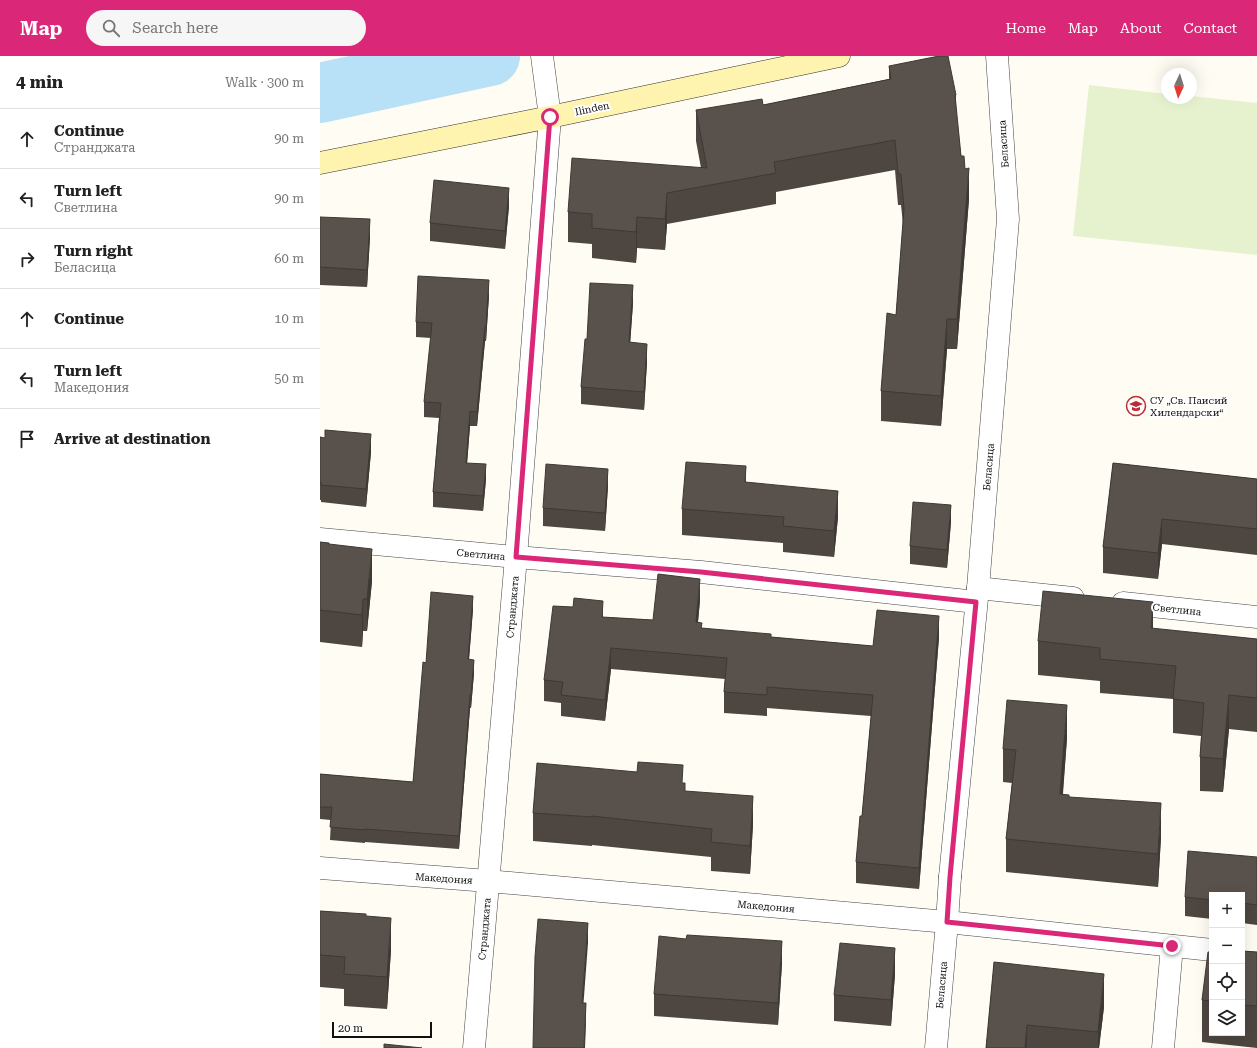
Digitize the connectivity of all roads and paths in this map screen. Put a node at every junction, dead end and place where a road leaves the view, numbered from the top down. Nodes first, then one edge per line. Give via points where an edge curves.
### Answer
1 (839, 56) edge
2 (997, 56) edge
3 (543, 61) edge
4 (550, 117) junction
5 (320, 163) edge
6 (320, 539) edge
7 (516, 557) junction
8 (977, 595) junction
9 (1257, 617) edge
10 (320, 868) edge
11 (488, 881) junction
12 (947, 922) junction
13 (1172, 946) junction
14 (1209, 950) edge
15 (474, 1048) edge
16 (936, 1048) edge
17 (1163, 1048) edge

1 - 4 main road, Ilinden
2 - 8 street, Беласица via 1008,219
3 - 4 street, Странджата
4 - 5 main road, Ilinden
4 - 7 street, Странджата
6 - 7 street, Светлина
7 - 8 street, Светлина
7 - 11 street, Странджата
8 - 9 street, Светлина via 1098,601
8 - 12 street, Беласица
10 - 11 street, Македония
11 - 12 street, Македония
11 - 15 street, Странджата
12 - 13 street, Македония
12 - 16 street, Беласица
13 - 14 street, Македония
13 - 17 street

